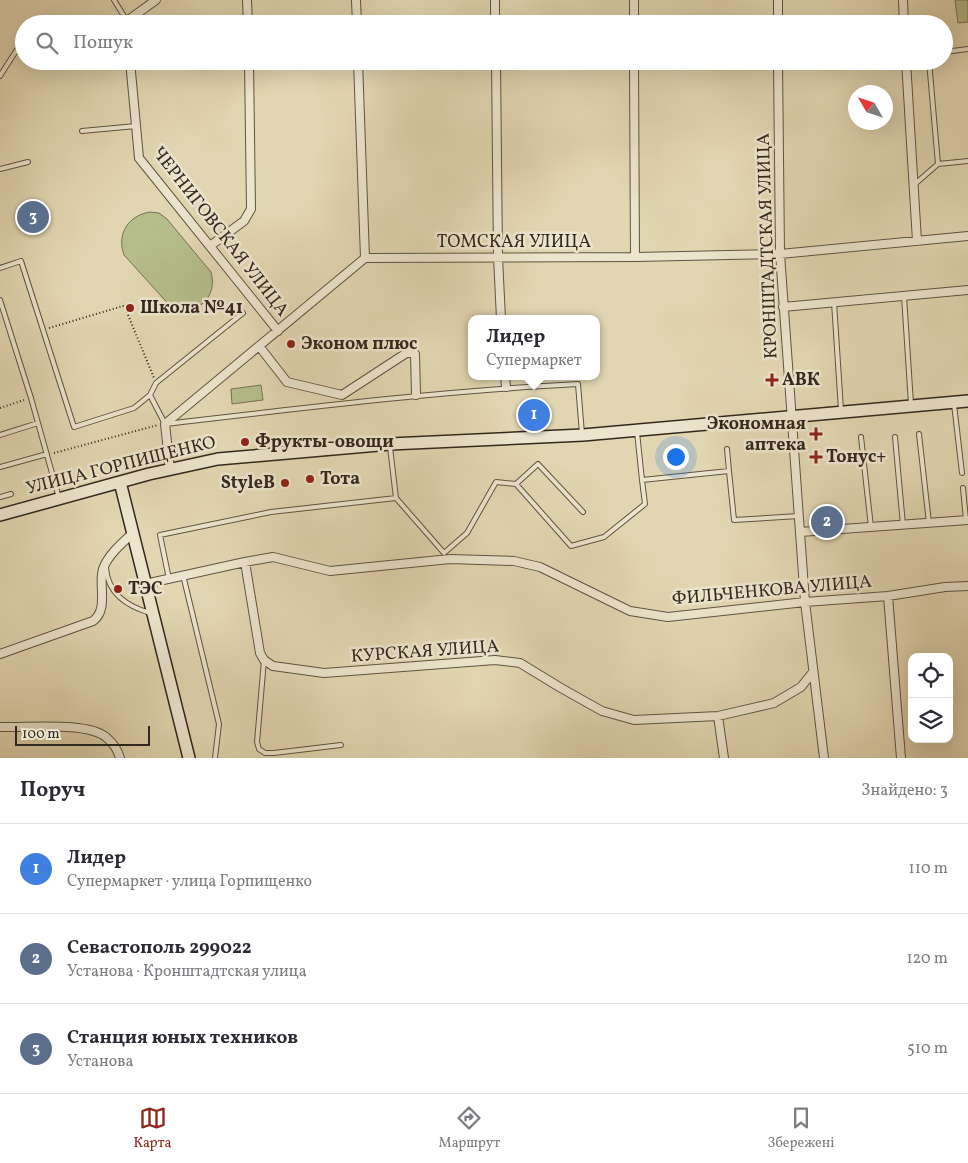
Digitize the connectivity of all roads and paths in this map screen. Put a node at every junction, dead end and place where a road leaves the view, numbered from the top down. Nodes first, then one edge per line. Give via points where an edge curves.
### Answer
1 (114, 0) edge
2 (156, 0) edge
3 (247, 0) edge
4 (356, 0) edge
5 (495, 0) edge
6 (634, 0) edge
7 (778, 0) edge
8 (903, 0) edge
9 (122, 15) edge
10 (137, 15) edge
11 (248, 15) edge
12 (357, 15) edge
13 (495, 15) edge
14 (634, 15) edge
15 (778, 15) edge
16 (904, 15) edge
17 (968, 49) edge
18 (953, 51) edge
19 (15, 54) edge
20 (131, 70) edge
21 (249, 70) edge
22 (358, 70) edge
23 (496, 70) edge
24 (634, 70) edge
25 (778, 70) edge
26 (907, 70) edge
27 (929, 70) edge
28 (0, 76) edge
29 (136, 126) junction
30 (82, 131) dead end
31 (968, 161) edge
32 (28, 162) dead end
33 (938, 164) junction
34 (0, 169) edge
35 (913, 186) junction
36 (968, 236) edge
37 (917, 241) junction
38 (210, 246) junction
39 (780, 254) junction
40 (498, 257) junction
41 (635, 257) junction
42 (365, 258) junction
43 (0, 268) edge
44 (968, 290) edge
45 (904, 296) junction
46 (0, 300) edge
47 (834, 302) junction
48 (784, 307) junction
49 (243, 313) dead end
50 (501, 315) edge
51 (3, 316) edge
52 (42, 330) junction
53 (278, 331) junction
54 (259, 346) junction
55 (505, 380) edge
56 (156, 382) junction
57 (506, 388) junction
58 (150, 395) junction
59 (416, 395) junction
60 (31, 398) junction
61 (342, 399) junction
62 (968, 401) edge
63 (954, 402) junction
64 (911, 406) junction
65 (0, 408) edge
66 (842, 412) junction
67 (791, 416) junction
68 (38, 423) junction
69 (165, 424) junction
70 (636, 430) junction
71 (919, 434) dead end
72 (0, 435) edge
73 (582, 435) junction
74 (861, 437) dead end
75 (895, 437) dead end
76 (390, 444) junction
77 (727, 449) dead end
78 (47, 454) junction
79 (0, 467) edge
80 (170, 469) junction
81 (729, 471) junction
82 (962, 473) dead end
83 (642, 480) junction
84 (120, 482) junction
85 (516, 484) junction
86 (963, 488) dead end
87 (11, 494) dead end
88 (0, 497) edge
89 (59, 498) junction
90 (396, 498) junction
91 (583, 512) dead end
92 (0, 515) edge
93 (799, 516) junction
94 (967, 520) edge
95 (929, 523) junction
96 (903, 525) junction
97 (871, 527) junction
98 (800, 532) junction
99 (133, 533) junction
100 (245, 562) junction
101 (106, 564) junction
102 (183, 576) junction
103 (169, 578) junction
104 (145, 584) junction
105 (968, 586) edge
106 (888, 596) junction
107 (805, 602) junction
108 (152, 614) junction
109 (0, 654) edge
110 (264, 660) junction
111 (813, 672) junction
112 (718, 716) junction
113 (0, 727) edge
114 (341, 745) dead end
115 (120, 758) edge
116 (189, 758) edge
117 (215, 758) edge
118 (724, 758) edge
119 (824, 758) edge
120 (901, 758) edge

1 - 9 lane
2 - 10 street
3 - 11 street
4 - 12 street
5 - 13 street
6 - 14 street
7 - 15 street
8 - 16 street
17 - 18 lane
19 - 28 lane
20 - 29 street, ЧЕРНИГОВСКАЯ УЛИЦА
21 - 38 street via 251,209 244,221
22 - 42 street
23 - 40 street
24 - 41 street
25 - 39 street, КРОНШТАДТСКАЯ УЛИЦА
26 - 35 street
27 - 33 lane
29 - 30 lane
29 - 38 street, ЧЕРНИГОВСКАЯ УЛИЦА via 139,158
31 - 33 lane
32 - 34 lane
33 - 35 lane
35 - 37 street
36 - 37 street, ТОМСКАЯ УЛИЦА
37 - 39 street, ТОМСКАЯ УЛИЦА
38 - 53 street, ЧЕРНИГОВСКАЯ УЛИЦА
39 - 41 street, ТОМСКАЯ УЛИЦА
39 - 48 street, КРОНШТАДТСКАЯ УЛИЦА
40 - 41 street, ТОМСКАЯ УЛИЦА
40 - 42 street, ТОМСКАЯ УЛИЦА
40 - 50 street
42 - 53 street
43 - 52 lane via 20,261
44 - 45 street
45 - 47 street
45 - 64 lane
46 - 51 lane
47 - 48 street
47 - 66 lane
48 - 67 street, КРОНШТАДТСКАЯ УЛИЦА
49 - 56 lane
51 - 60 lane
52 - 56 path via 123,306
52 - 58 lane via 74,427 134,408
53 - 54 street
54 - 61 street via 287,382
54 - 69 street
55 - 57 street
56 - 58 lane
57 - 59 lane
57 - 73 lane via 578,384
58 - 69 lane
59 - 61 lane
59 - 61 street via 415,354 408,352
60 - 65 path
60 - 68 lane
61 - 69 lane
62 - 63 main road, УЛИЦА ГОРПИЩЕНКО
63 - 64 main road, УЛИЦА ГОРПИЩЕНКО
63 - 82 lane
64 - 66 main road, УЛИЦА ГОРПИЩЕНКО
66 - 67 main road, УЛИЦА ГОРПИЩЕНКО
67 - 70 main road, УЛИЦА ГОРПИЩЕНКО
67 - 93 street, КРОНШТАДТСКАЯ УЛИЦА
68 - 72 lane
68 - 78 lane
69 - 78 path
69 - 80 street
70 - 73 main road, УЛИЦА ГОРПИЩЕНКО
70 - 83 lane
71 - 95 lane
73 - 76 main road, УЛИЦА ГОРПИЩЕНКО
74 - 97 lane
75 - 96 lane
76 - 80 main road, УЛИЦА ГОРПИЩЕНКО via 218,459
76 - 90 lane
77 - 81 lane
78 - 79 lane
78 - 89 lane
80 - 84 main road, УЛИЦА ГОРПИЩЕНКО
81 - 83 lane
81 - 93 lane via 734,520
83 - 85 lane via 644,504 604,537 571,546
84 - 89 main road, УЛИЦА ГОРПИЩЕНКО
84 - 99 main road
85 - 90 lane via 496,482 467,533 444,553
85 - 91 lane via 538,464
86 - 94 lane
87 - 88 lane
89 - 92 main road, УЛИЦА ГОРПИЩЕНКО
90 - 103 lane via 271,512 160,535
93 - 98 street, КРОНШТАДТСКАЯ УЛИЦА
94 - 95 street
95 - 96 street
96 - 97 street
97 - 98 street
98 - 107 street, КРОНШТАДТСКАЯ УЛИЦА
99 - 101 street
99 - 104 main road
100 - 102 street, ФИЛЬЧЕНКОВА УЛИЦА
100 - 107 street, ФИЛЬЧЕНКОВА УЛИЦА via 273,558 330,571 450,559 514,561 540,567 630,611 668,617
100 - 110 street via 260,653
101 - 108 lane via 108,578 118,597 136,609
101 - 109 street via 102,578 102,608 98,617
102 - 103 street, ФИЛЬЧЕНКОВА УЛИЦА
102 - 117 lane via 219,724
103 - 104 street, ФИЛЬЧЕНКОВА УЛИЦА
104 - 108 main road
105 - 106 street, ФИЛЬЧЕНКОВА УЛИЦА
106 - 107 street, ФИЛЬЧЕНКОВА УЛИЦА
106 - 120 street
107 - 111 street, КРОНШТАДТСКАЯ УЛИЦА
108 - 116 main road
110 - 112 street, КУРСКАЯ УЛИЦА via 273,666 324,673 495,660 520,663 602,711 634,720
110 - 114 lane via 257,742 260,748 265,753 274,753
111 - 112 street, КУРСКАЯ УЛИЦА via 801,687 774,703
111 - 119 street, КРОНШТАДТСКАЯ УЛИЦА
112 - 118 street
113 - 115 street via 90,730 107,738

